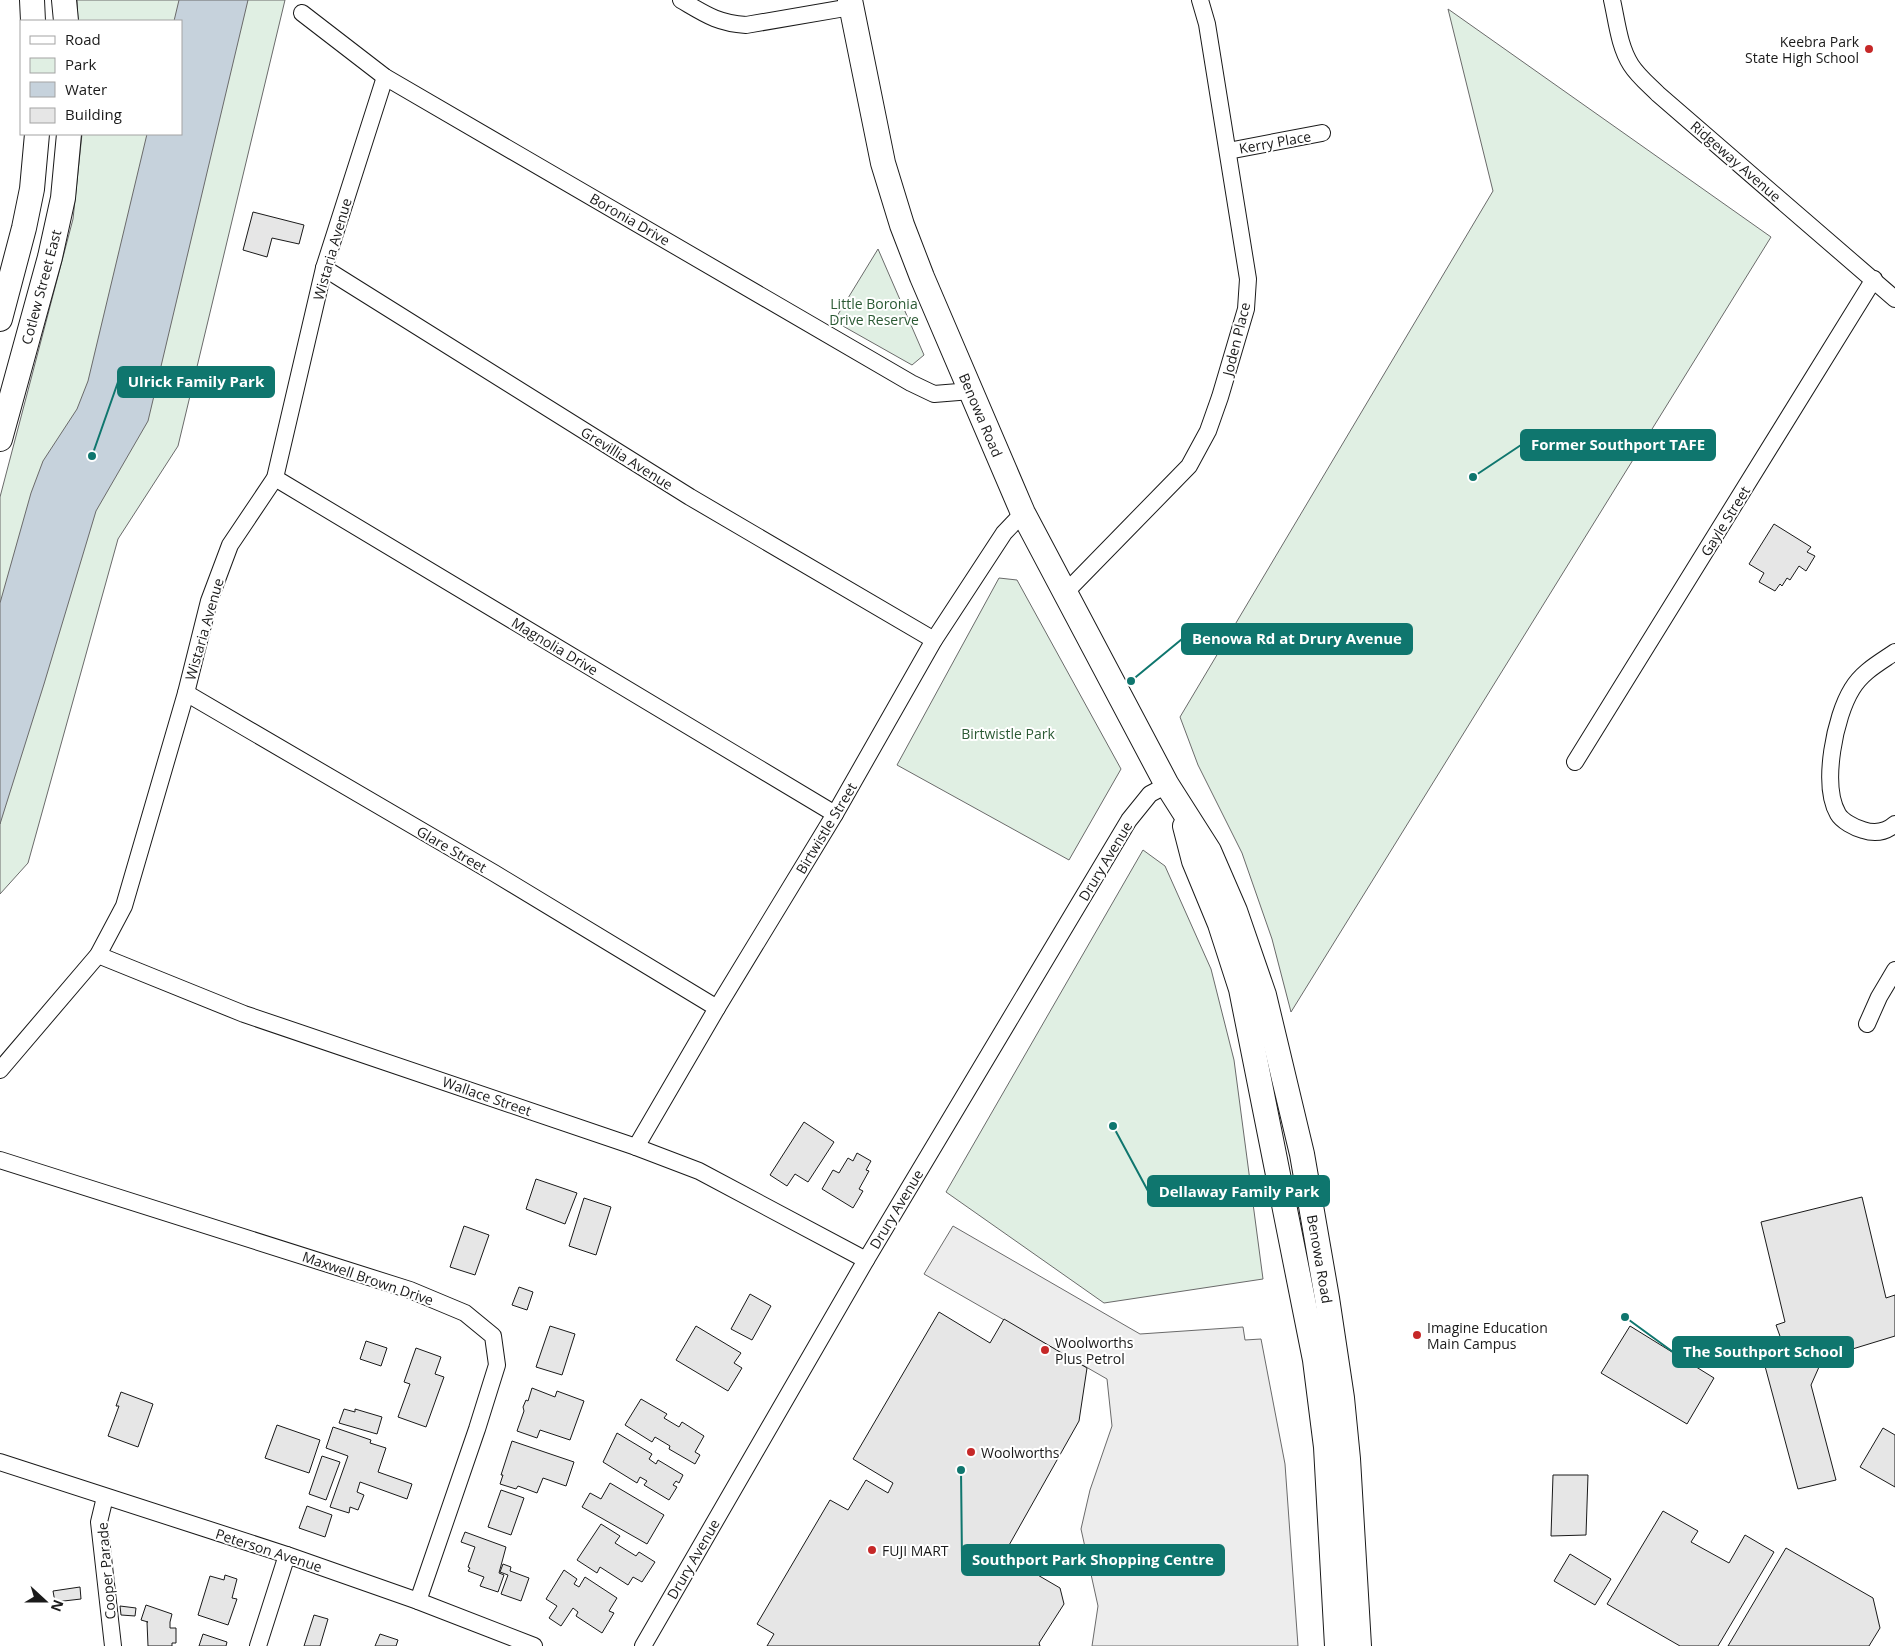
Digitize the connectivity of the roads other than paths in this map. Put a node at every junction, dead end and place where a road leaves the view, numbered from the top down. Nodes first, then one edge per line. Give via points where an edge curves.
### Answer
1 (32, 0) edge
2 (64, 0) edge
3 (681, 0) edge
4 (1200, 0) edge
5 (1612, 0) edge
6 (851, 3) edge
7 (302, 13) dead end
8 (33, 20) edge
9 (66, 20) edge
10 (385, 77) junction
11 (1322, 133) dead end
12 (37, 135) edge
13 (70, 135) edge
14 (1228, 151) junction
15 (324, 268) junction
16 (1874, 279) junction
17 (1895, 299) edge
18 (0, 319) edge
19 (970, 391) junction
20 (0, 439) edge
21 (275, 478) junction
22 (1022, 513) junction
23 (1064, 594) junction
24 (934, 640) junction
25 (1895, 652) edge
26 (186, 693) junction
27 (1575, 762) dead end
28 (1173, 795) junction
29 (835, 814) junction
30 (1895, 824) edge
31 (98, 955) junction
32 (1895, 970) edge
33 (717, 1008) junction
34 (1867, 1024) dead end
35 (0, 1070) edge
36 (636, 1147) junction
37 (0, 1160) edge
38 (866, 1260) junction
39 (0, 1462) edge
40 (105, 1497) junction
41 (286, 1555) junction
42 (418, 1601) junction
43 (113, 1646) edge
44 (258, 1646) edge
45 (534, 1646) edge
46 (643, 1646) edge
47 (1337, 1646) edge
48 (1359, 1646) edge

1 - 8 main road
2 - 9 main road
3 - 6 street via 718,21 746,25
4 - 14 street, Joden Place
5 - 16 street, Ridgeway Avenue via 1625,54 1642,78
6 - 19 main road, Benowa Road via 871,111 891,193
7 - 10 street, Boronia Drive
10 - 15 street, Wistaria Avenue
10 - 19 street, Boronia Drive via 911,383 934,394
11 - 14 street, Kerry Place
12 - 18 main road via 24,228
13 - 20 main road, Cotlew Street East via 63,198 50,257
14 - 23 street, Joden Place via 1248,279 1246,309 1208,431 1189,466
15 - 21 street, Wistaria Avenue
15 - 24 street, Grevillia Avenue via 690,497
16 - 17 street, Ridgeway Avenue
16 - 27 street, Gayle Street
19 - 22 main road, Benowa Road
21 - 26 street, Wistaria Avenue via 230,545 209,601
21 - 29 street, Magnolia Drive
22 - 23 main road, Benowa Road
22 - 24 street, Birtwistle Street via 1004,533
23 - 28 main road, Benowa Road
24 - 29 street, Birtwistle Street
25 - 30 street via 1864,673 1852,689 1832,746 1831,772 1838,815 1872,833
26 - 31 street, Wistaria Avenue via 124,906
26 - 33 street, Glare Street
28 - 38 street, Drury Avenue via 1150,794 1129,820
28 - 47 main road, Benowa Road via 1241,989 1315,1360 1326,1447
28 - 48 main road, Benowa Road via 1209,851 1234,911 1264,995 1302,1154 1346,1425
29 - 33 street, Birtwistle Street
31 - 35 street, Wistaria Avenue
31 - 36 street, Wallace Street via 244,1014
32 - 34 street
33 - 36 street, Birtwistle Street
36 - 38 street, Wallace Street via 699,1171
37 - 42 street, Maxwell Brown Drive via 410,1290 465,1313 493,1336 497,1365
38 - 46 street, Drury Avenue
39 - 40 street, Peterson Avenue
40 - 41 street, Peterson Avenue
40 - 43 street, Cooper Parade via 99,1522
41 - 42 street, Peterson Avenue
41 - 44 street
42 - 45 street, Peterson Avenue

